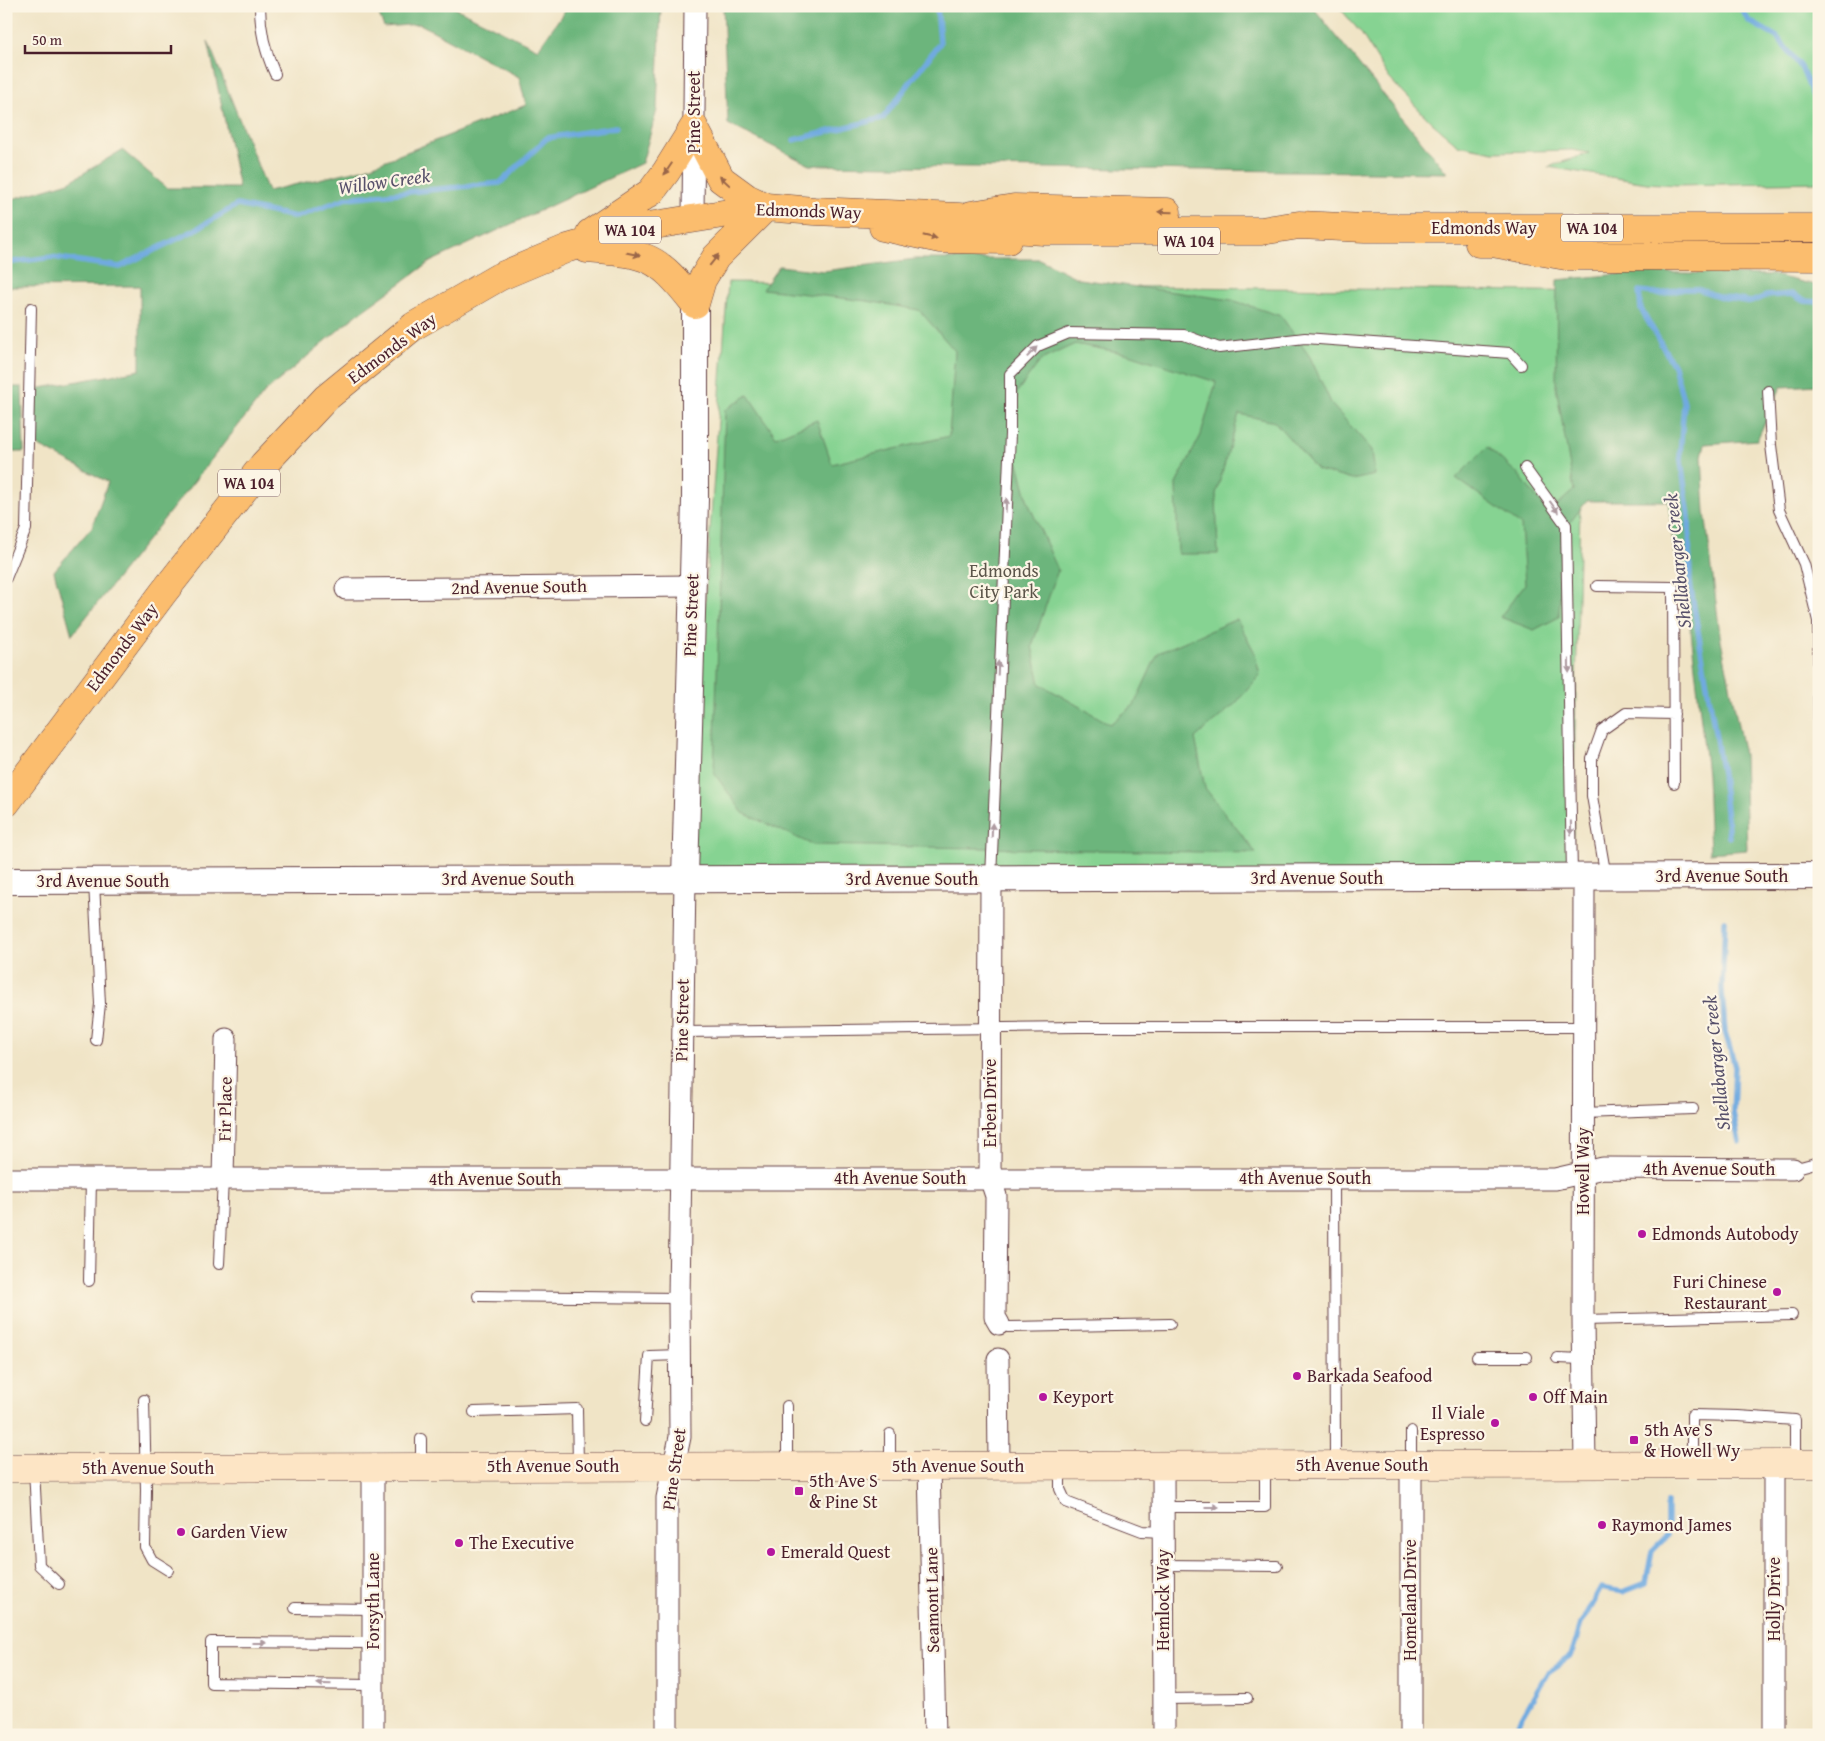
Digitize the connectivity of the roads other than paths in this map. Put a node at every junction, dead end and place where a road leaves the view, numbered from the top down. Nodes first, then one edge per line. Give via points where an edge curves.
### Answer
1 (260, 6) edge
2 (695, 6) edge
3 (275, 74) dead end
4 (694, 127) junction
5 (766, 207) junction
6 (814, 211) junction
7 (693, 217) junction
8 (1819, 228) edge
9 (1492, 243) junction
10 (1819, 243) edge
11 (568, 248) junction
12 (1819, 257) edge
13 (695, 304) junction
14 (31, 308) dead end
15 (1521, 365) dead end
16 (1768, 390) dead end
17 (1525, 468) dead end
18 (6, 578) edge
19 (692, 586) junction
20 (1597, 586) dead end
21 (346, 589) dead end
22 (1674, 714) junction
23 (1819, 747) edge
24 (1674, 783) dead end
25 (6, 803) edge
26 (1819, 876) edge
27 (1588, 877) junction
28 (685, 878) junction
29 (991, 879) junction
30 (6, 881) edge
31 (94, 881) junction
32 (1584, 1027) junction
33 (990, 1028) junction
34 (682, 1032) junction
35 (96, 1040) dead end
36 (226, 1040) dead end
37 (1694, 1109) dead end
38 (1583, 1113) junction
39 (1819, 1162) edge
40 (1793, 1169) joint
41 (1583, 1172) junction
42 (680, 1178) junction
43 (990, 1178) junction
44 (1334, 1178) junction
45 (6, 1179) edge
46 (91, 1179) junction
47 (223, 1179) junction
48 (219, 1264) dead end
49 (89, 1281) dead end
50 (478, 1296) dead end
51 (679, 1298) junction
52 (1792, 1316) dead end
53 (1583, 1320) junction
54 (999, 1324) joint
55 (1170, 1324) dead end
56 (680, 1355) junction
57 (1477, 1357) dead end
58 (1527, 1357) dead end
59 (1557, 1358) dead end
60 (998, 1359) dead end
61 (1584, 1359) junction
62 (144, 1400) dead end
63 (787, 1406) dead end
64 (474, 1412) dead end
65 (645, 1421) dead end
66 (1412, 1432) dead end
67 (890, 1434) dead end
68 (421, 1439) dead end
69 (1692, 1464) junction
70 (1796, 1464) edge
71 (999, 1465) junction
72 (1335, 1465) junction
73 (1411, 1465) junction
74 (1585, 1465) junction
75 (578, 1466) junction
76 (674, 1466) junction
77 (787, 1466) junction
78 (890, 1466) junction
79 (929, 1466) junction
80 (1060, 1466) junction
81 (1163, 1466) junction
82 (1265, 1466) junction
83 (421, 1467) junction
84 (6, 1468) edge
85 (34, 1468) junction
86 (146, 1468) junction
87 (373, 1468) junction
88 (1164, 1507) junction
89 (1163, 1532) junction
90 (1163, 1565) junction
91 (1277, 1566) dead end
92 (168, 1570) dead end
93 (59, 1584) dead end
94 (295, 1608) dead end
95 (373, 1608) junction
96 (372, 1643) junction
97 (372, 1685) junction
98 (1164, 1698) junction
99 (1247, 1698) dead end
100 (373, 1735) edge
101 (667, 1735) edge
102 (935, 1735) edge
103 (1164, 1735) edge
104 (1411, 1735) edge
105 (1774, 1735) edge

1 - 3 lane via 264,42
2 - 4 street, Pine Street
5 -> 4 main road via 721,179
4 - 7 street, Pine Street
4 -> 11 main road via 651,192
5 - 6 main road, Edmonds Way / WA 104
5 - 7 main road, Edmonds Way / WA 104
13 -> 5 main road via 702,280 716,256
6 - 8 main road, Edmonds Way / WA 104 via 959,217 1014,208 1256,213 1299,226 1385,228
6 -> 9 main road, WA 104 via 940,240
7 - 11 main road, Edmonds Way / WA 104 via 642,227
9 - 10 main road, WA 104
9 - 12 main road, WA 104 via 1566,256
11 -> 13 main road via 635,253 660,264
11 - 25 main road, Edmonds Way / WA 104 via 499,277 414,326 326,398 264,464
13 - 19 street, Pine Street
14 - 18 lane via 26,529
29 -> 15 lane via 1010,374 1038,346 1069,333 1184,335 1220,348 1305,338 1510,353
16 - 23 lane via 1779,510 1804,564 1818,621
17 -> 27 lane via 1566,525
19 - 21 street, 2nd Avenue South
19 - 28 street, Pine Street
20 - 22 lane via 1673,587
22 - 24 lane
22 - 27 lane via 1626,713 1602,730 1592,758
26 - 27 street, 3rd Avenue South
27 - 29 street, 3rd Avenue South
27 - 32 street, Howell Way
28 - 29 street, 3rd Avenue South
28 - 31 street, 3rd Avenue South
28 - 34 street, Pine Street
29 - 33 street, Erben Drive
30 - 31 street, 3rd Avenue South
31 - 35 lane via 100,1004
32 - 33 lane
32 - 38 street, Howell Way
33 - 34 lane
33 - 43 street, Erben Drive
34 - 42 street, Pine Street
36 - 47 street, Fir Place
37 - 38 lane
38 - 41 street, Howell Way
39 - 40 lane
40 - 41 street, 4th Avenue South via 1604,1168
41 - 44 street, 4th Avenue South via 1555,1179
41 - 53 street, Howell Way
42 - 43 street, 4th Avenue South
42 - 47 street, 4th Avenue South
42 - 51 street, Pine Street
43 - 44 street, 4th Avenue South
43 - 54 street, Erben Drive via 996,1196 995,1317
44 - 72 lane
45 - 46 street, 4th Avenue South
46 - 47 street, 4th Avenue South
46 - 49 lane
47 - 48 lane
50 - 51 lane
51 - 56 street, Pine Street
52 - 53 lane
53 - 61 street, Howell Way
54 - 55 lane via 1008,1327
56 - 65 lane via 649,1356
56 - 76 street, Pine Street via 680,1437
57 - 58 lane
59 - 61 lane
60 - 71 street
61 - 74 street, Howell Way
62 - 86 lane
63 - 77 lane
64 - 75 lane via 577,1409
66 - 73 lane
67 - 78 lane
68 - 83 lane
69 - 70 main road, 5th Avenue South
69 - 70 lane via 1692,1415 1795,1420
69 - 74 main road, 5th Avenue South
70 - 105 street, Holly Drive
71 - 79 main road, 5th Avenue South
71 - 80 main road, 5th Avenue South
72 - 73 main road, 5th Avenue South
72 - 82 main road, 5th Avenue South
73 - 74 main road, 5th Avenue South
73 - 104 street, Homeland Drive
75 - 76 main road, 5th Avenue South
75 - 83 main road, 5th Avenue South
76 - 77 main road, 5th Avenue South
76 - 101 street, Pine Street via 668,1498
77 - 78 main road, 5th Avenue South
78 - 79 main road, 5th Avenue South
79 - 102 street, Seamont Lane
80 - 81 main road, 5th Avenue South
80 - 89 lane via 1060,1489 1066,1502 1142,1531
81 - 82 main road, 5th Avenue South
81 - 88 street, Hemlock Way
88 -> 82 lane via 1265,1507
83 - 87 main road, 5th Avenue South
84 - 85 main road, 5th Avenue South
85 - 86 main road, 5th Avenue South
85 - 93 lane via 38,1565
86 - 87 main road, 5th Avenue South
86 - 92 lane via 145,1548 152,1560
87 - 95 street, Forsyth Lane
88 - 89 street, Hemlock Way
89 - 90 street, Hemlock Way
90 - 91 lane
90 - 98 street, Hemlock Way
94 - 95 lane
95 - 96 street, Forsyth Lane
96 - 97 street, Forsyth Lane
97 -> 96 lane via 211,1682 211,1642
97 - 100 street, Forsyth Lane
98 - 99 lane
98 - 103 street, Hemlock Way

